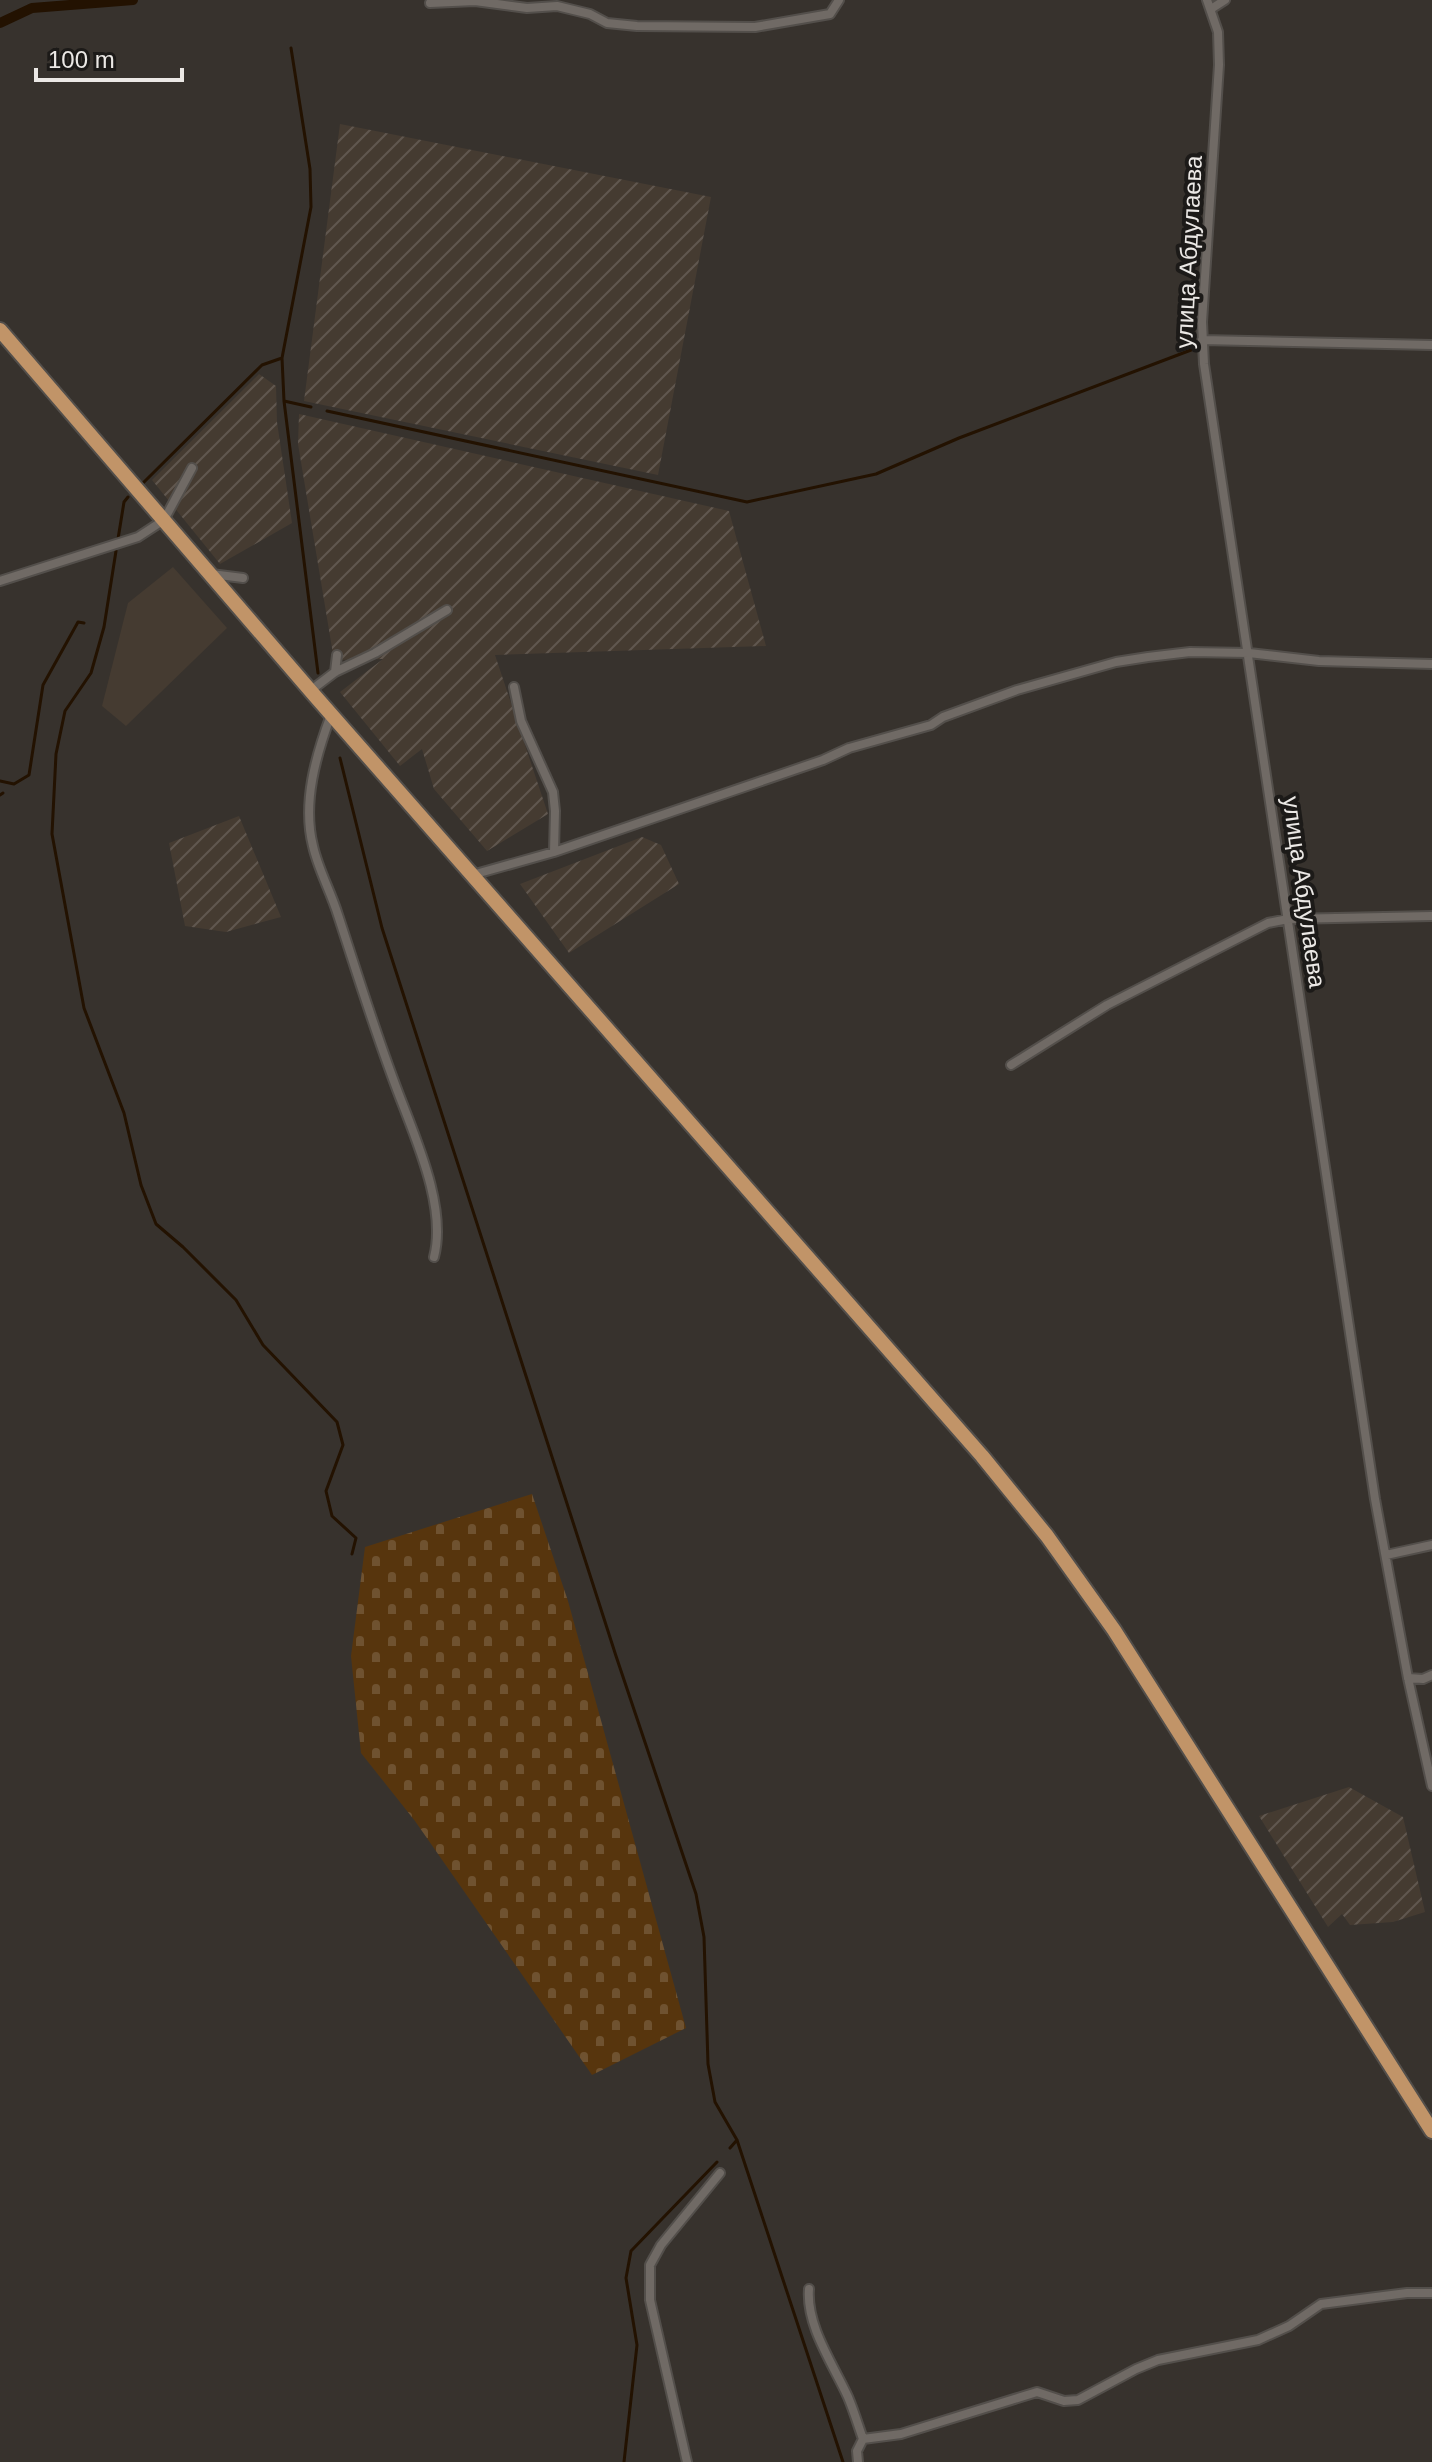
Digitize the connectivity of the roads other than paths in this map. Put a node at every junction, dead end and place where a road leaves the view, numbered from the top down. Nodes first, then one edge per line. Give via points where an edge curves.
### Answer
1 (839, 0) edge
2 (1207, 0) edge
3 (1225, 0) edge
4 (430, 3) dead end
5 (1211, 9) junction
6 (0, 330) edge
7 (1202, 340) junction
8 (1432, 345) edge
9 (192, 468) dead end
10 (164, 520) junction
11 (211, 574) junction
12 (243, 578) dead end
13 (0, 581) edge
14 (447, 610) dead end
15 (1249, 653) junction
16 (337, 655) dead end
17 (1432, 664) edge
18 (335, 672) junction
19 (514, 687) dead end
20 (310, 691) junction
21 (331, 715) junction
22 (554, 852) junction
23 (472, 875) junction
24 (1432, 916) edge
25 (1288, 919) junction
26 (1011, 1065) dead end
27 (434, 1257) dead end
28 (1432, 1545) edge
29 (1386, 1555) junction
30 (1432, 1675) edge
31 (1408, 1678) junction
32 (1432, 1786) edge
33 (1432, 2131) edge
34 (720, 2173) dead end
35 (809, 2289) dead end
36 (1432, 2293) edge
37 (863, 2439) junction
38 (687, 2462) edge
39 (858, 2462) edge

1 - 4 street via 830,14 755,27 616,25 557,6
2 - 5 street, улица Абдулаева
3 - 5 street
5 - 7 street, улица Абдулаева via 1219,65
6 - 10 highway
7 - 8 street
7 - 15 street, улица Абдулаева
9 - 10 street
10 - 11 highway
10 - 13 street via 128,541
11 - 12 street
11 - 20 highway
14 - 18 street
15 - 17 street
15 - 22 street via 1190,652 1116,662 1017,690 931,725 849,748
15 - 25 street, улица Абдулаева
16 - 18 street
18 - 20 street
19 - 22 street via 521,721 553,792
20 - 21 highway
21 - 23 highway
21 - 27 street via 311,787 312,845 374,1033 424,1160 439,1237
22 - 23 street
23 - 33 highway via 1047,1536 1145,1678
24 - 25 street
25 - 26 street via 1268,923 1107,1005
25 - 29 street, улица Абдулаева
28 - 29 street
29 - 31 street, улица Абдулаева
30 - 31 street
31 - 32 street, улица Абдулаева
34 - 38 street via 650,2265 650,2300
35 - 37 street via 817,2331
36 - 37 street via 1321,2304 1258,2340 1158,2360 1078,2400 1037,2392 901,2434
37 - 39 street

